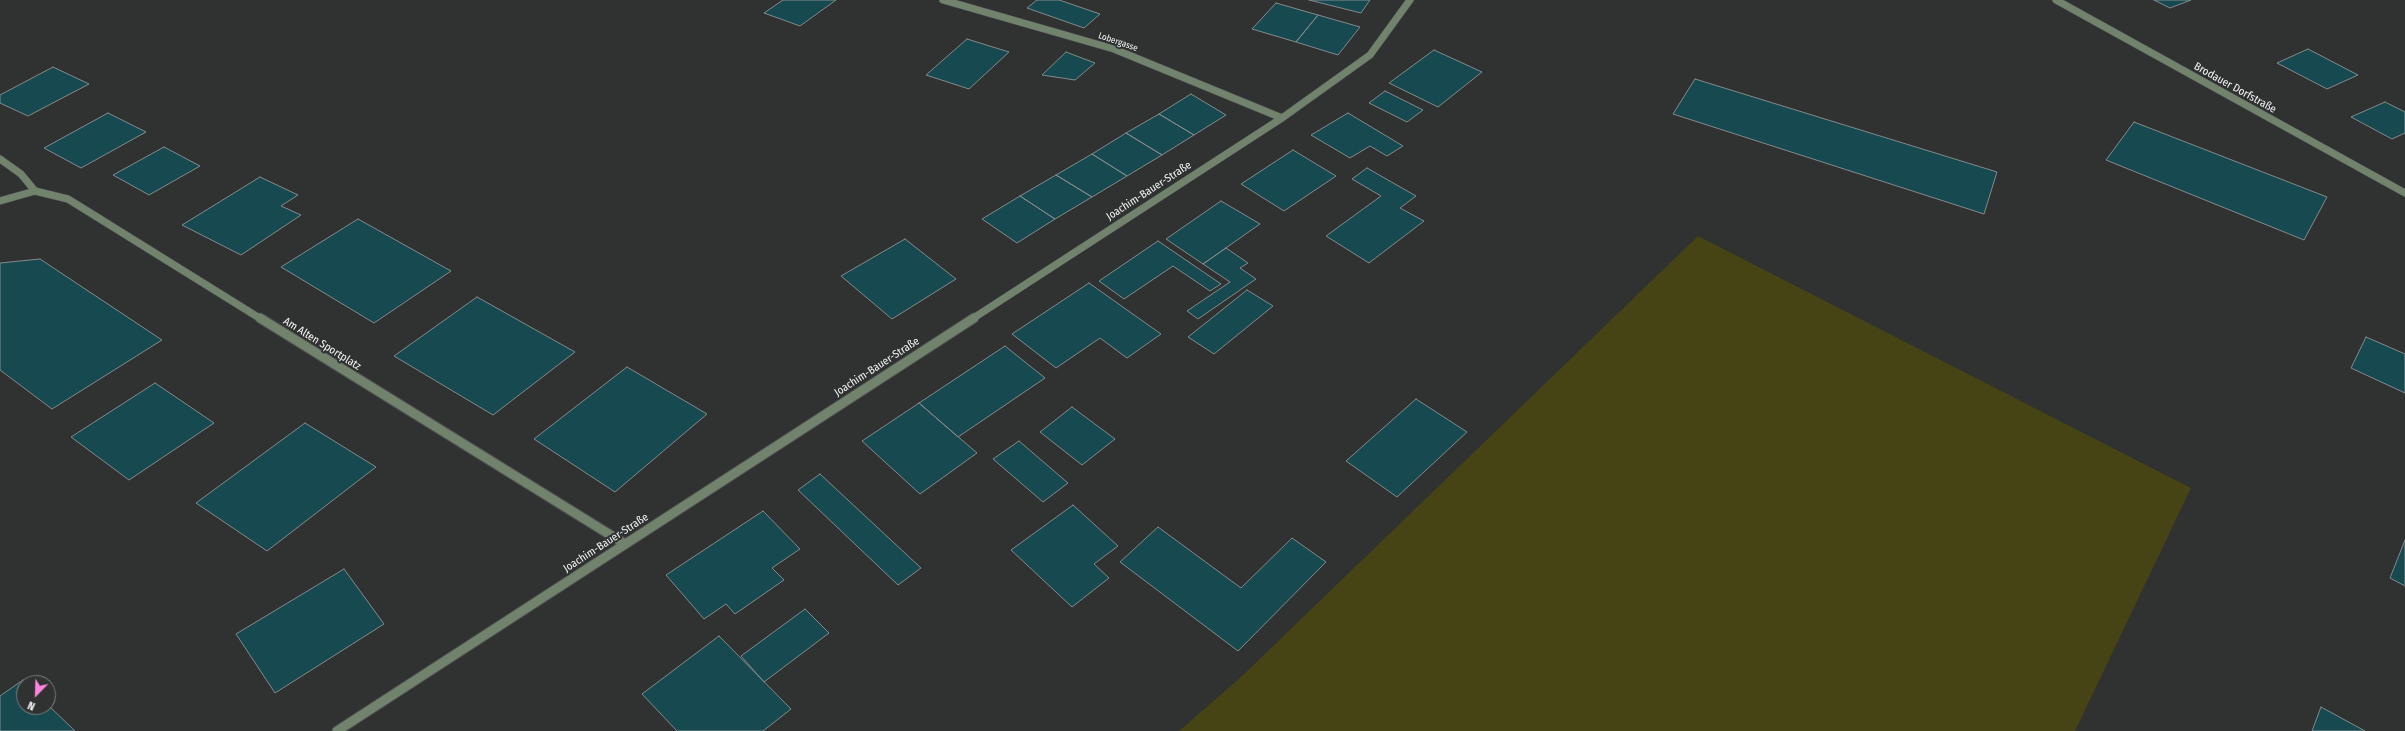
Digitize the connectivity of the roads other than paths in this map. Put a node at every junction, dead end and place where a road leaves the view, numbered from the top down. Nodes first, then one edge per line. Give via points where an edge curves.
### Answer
1 (943, 0) edge
2 (1410, 0) edge
3 (2056, 0) edge
4 (1282, 118) junction
5 (0, 159) edge
6 (35, 191) junction
7 (2405, 193) edge
8 (0, 201) edge
9 (625, 544) junction
10 (337, 731) edge

1 - 4 street, Lobergasse via 1114,49
2 - 4 street, Joachim-Bauer-Straße via 1370,55
3 - 7 street, Brodauer Dorfstraße
4 - 9 street, Joachim-Bauer-Straße
5 - 6 street via 21,174
6 - 8 street, Am Alten Sportplatz
6 - 9 street, Am Alten Sportplatz via 68,199
9 - 10 street, Joachim-Bauer-Straße

